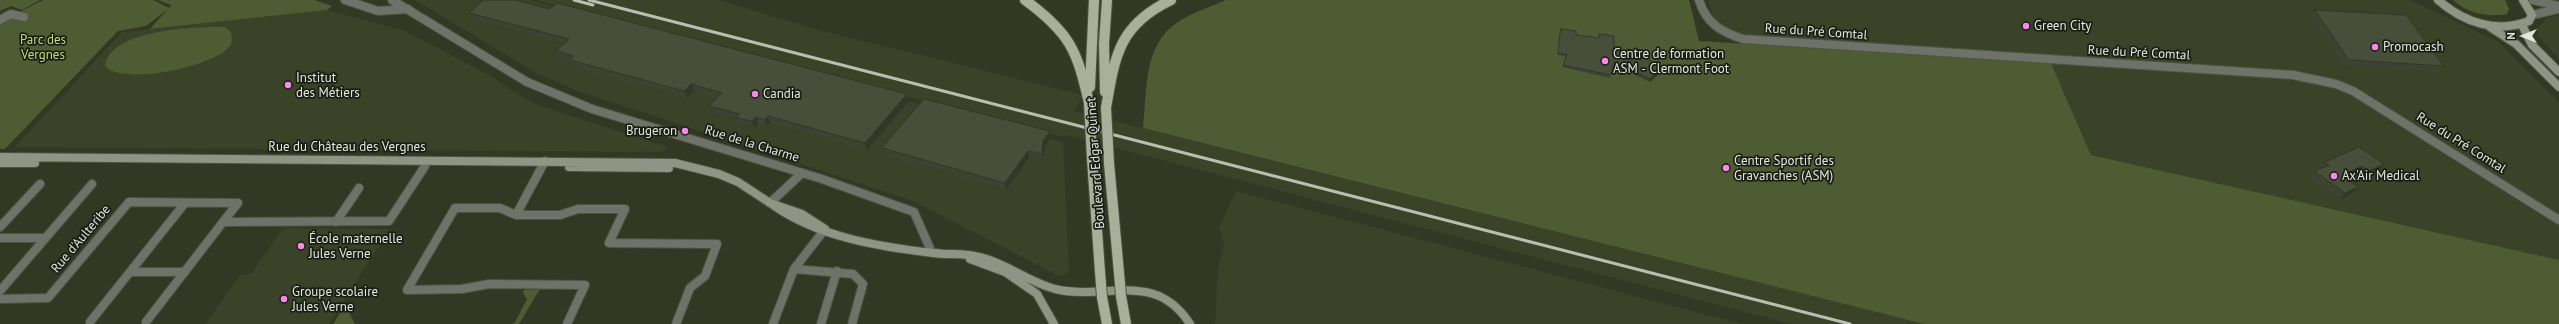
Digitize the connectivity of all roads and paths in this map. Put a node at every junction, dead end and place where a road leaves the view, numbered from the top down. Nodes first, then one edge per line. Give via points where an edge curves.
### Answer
1 (344, 0) edge
2 (392, 0) edge
3 (1025, 0) edge
4 (1094, 0) edge
5 (1107, 0) edge
6 (1171, 0) edge
7 (1699, 0) edge
8 (2431, 0) edge
9 (2438, 0) edge
10 (2524, 0) edge
11 (2533, 0) edge
12 (2559, 7) edge
13 (408, 10) junction
14 (2451, 10) junction
15 (2532, 15) junction
16 (24, 17) dead end
17 (0, 20) edge
18 (2486, 24) junction
19 (2522, 25) junction
20 (2559, 72) edge
21 (2559, 87) edge
22 (1089, 103) junction
23 (1106, 108) junction
24 (0, 157) edge
25 (0, 163) edge
26 (543, 164) junction
27 (426, 166) junction
28 (802, 173) junction
29 (40, 184) dead end
30 (92, 184) dead end
31 (359, 188) dead end
32 (185, 203) junction
33 (770, 203) junction
34 (516, 214) junction
35 (2559, 220) edge
36 (223, 222) junction
37 (336, 222) junction
38 (0, 227) edge
39 (825, 229) junction
40 (0, 238) edge
41 (45, 238) junction
42 (932, 253) junction
43 (963, 256) junction
44 (794, 269) junction
45 (130, 272) junction
46 (185, 272) junction
47 (837, 272) junction
48 (0, 291) edge
49 (0, 298) edge
50 (90, 322) dead end
51 (146, 322) dead end
52 (567, 324) edge
53 (676, 324) edge
54 (773, 324) edge
55 (822, 324) edge
56 (852, 324) edge
57 (1054, 324) edge
58 (1107, 324) edge
59 (1126, 324) edge
60 (1190, 324) edge

1 - 13 street via 378,11
2 - 13 street, Rue de la Charme
3 - 22 main road via 1069,37 1081,67
4 - 22 main road
5 - 23 main road, Boulevard Edgar Quinet via 1104,44
6 - 23 main road via 1137,21 1123,38 1115,59
7 - 35 street, Rue du Pré Comtal via 1704,15 1716,29 1743,39 2316,78 2336,84 2371,102
8 - 14 main road
9 - 14 main road
10 - 15 main road
11 - 12 street
12 - 15 street
13 - 28 street, Rue de la Charme via 527,82 592,110
14 - 18 main road
15 - 19 main road via 2529,21
16 - 17 street via 11,14
18 - 19 main road via 2500,27
18 - 21 main road via 2516,44
19 - 20 main road via 2524,35
22 - 58 main road, Boulevard Edgar Quinet, bridge via 1102,297
23 - 59 main road, Boulevard Edgar Quinet, bridge via 1118,273
24 - 26 main road, Rue du Château des Vergnes
25 - 27 main road, Rue du Château des Vergnes
26 - 27 main road, Rue du Château des Vergnes
26 - 33 main road, Rue du Château des Vergnes via 694,167 738,182
26 - 34 street
27 - 37 street via 389,221
28 - 33 street
28 - 42 street, Rue de la Charme via 914,212
29 - 38 street
30 - 41 street, Rue d'Aulteribe
31 - 37 street
32 - 36 street, Rue d'Aulteribe via 238,203
32 - 45 street
32 - 49 street, Rue d'Aulteribe via 129,202 48,298
33 - 39 main road via 794,220
34 - 52 street via 500,208 455,208 407,290 462,289 490,284 585,285
34 - 53 street via 560,214 578,209 625,209 609,243 717,244 705,276 690,288
36 - 37 street
36 - 46 street, Rue d'Aulteribe
39 - 42 main road via 883,245
39 - 44 street
40 - 41 street
41 - 48 street, Rue d'Aulteribe
42 - 43 main road
43 - 57 main road via 1005,272 1037,294
43 - 60 main road via 983,257 1041,285 1057,289 1136,290 1156,294 1178,306
44 - 47 street
44 - 54 street
45 - 46 street
45 - 50 street
46 - 51 street, Rue d'Aulteribe
47 - 55 street
47 - 56 street via 853,274 864,284

